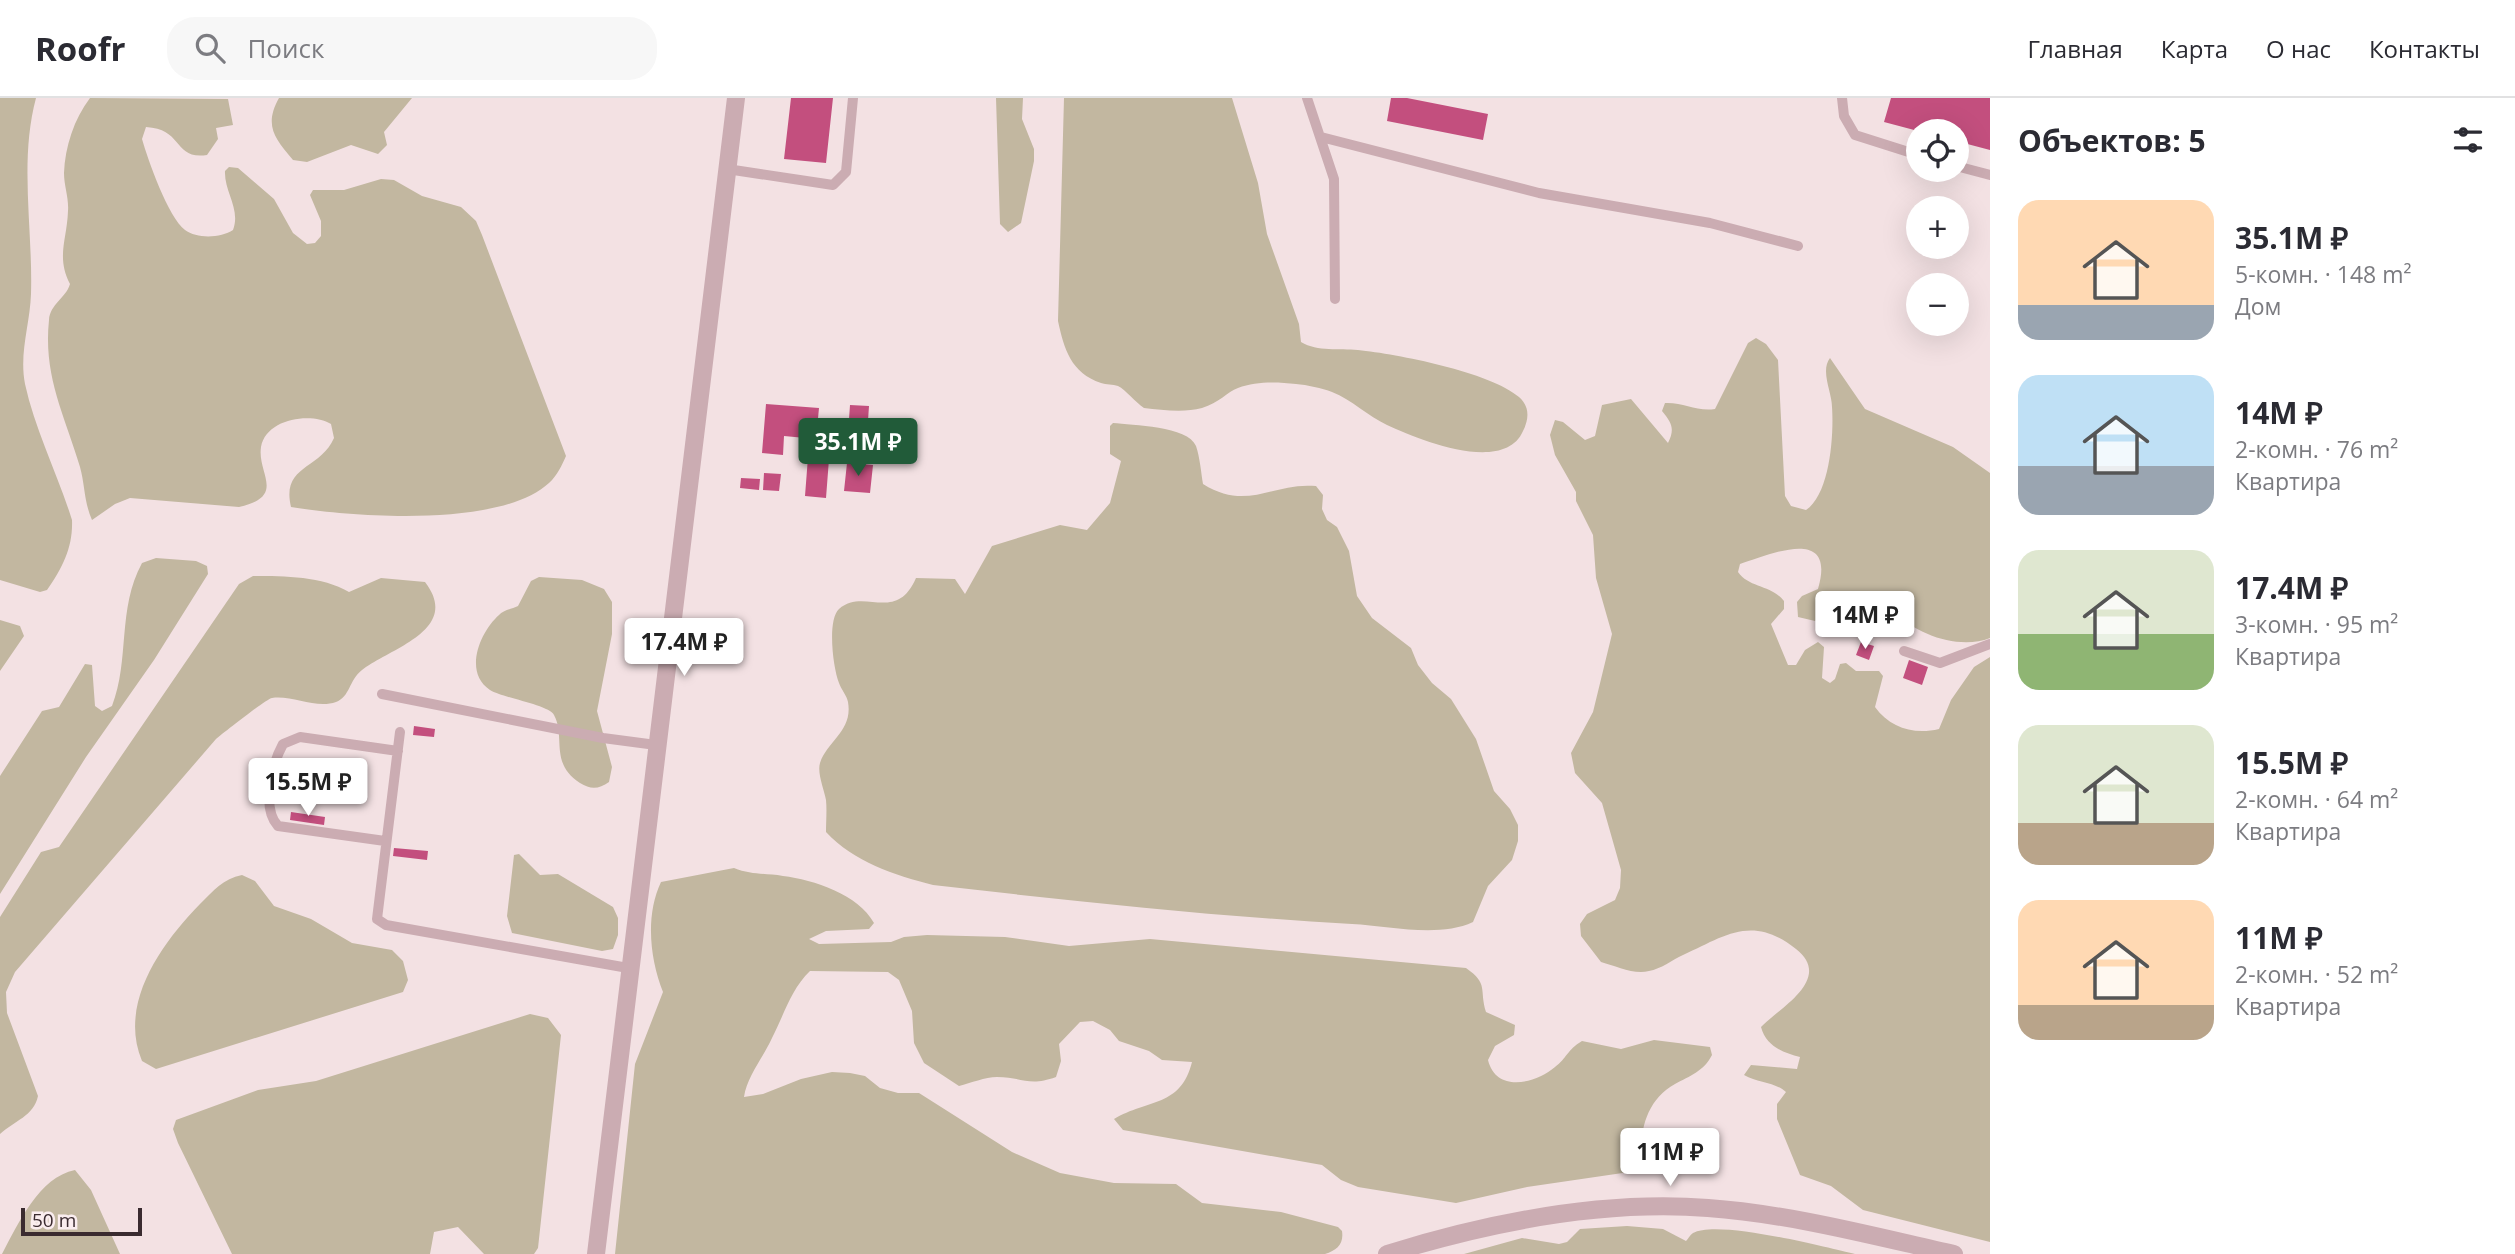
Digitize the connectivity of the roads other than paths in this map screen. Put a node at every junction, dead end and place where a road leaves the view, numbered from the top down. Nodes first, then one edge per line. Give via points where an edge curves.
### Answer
1 (736, 98) edge
2 (853, 98) edge
3 (1307, 98) edge
4 (1842, 98) edge
5 (1321, 137) junction
6 (1906, 151) edge
7 (727, 169) junction
8 (1969, 169) edge
9 (1990, 175) edge
10 (1798, 246) dead end
11 (1335, 299) dead end
12 (1990, 644) edge
13 (1904, 651) dead end
14 (382, 694) dead end
15 (400, 732) dead end
16 (656, 745) junction
17 (398, 751) junction
18 (385, 841) junction
19 (628, 968) junction
20 (596, 1254) edge
21 (1387, 1254) edge
22 (1954, 1254) edge

1 - 7 street
2 - 7 lane via 846,172 833,185
3 - 5 lane
4 - 6 lane via 1844,116 1855,135
5 - 10 lane via 1539,193 1710,223
5 - 11 lane via 1334,179
7 - 16 street
8 - 9 lane
12 - 13 lane via 1940,663
14 - 16 lane
15 - 17 lane
16 - 19 street
17 - 18 lane
17 - 18 lane via 300,737 283,744 274,769 270,812 278,826
18 - 19 lane via 375,913 380,923
19 - 20 street
21 - 22 street via 1572,1214 1707,1208 1789,1218

